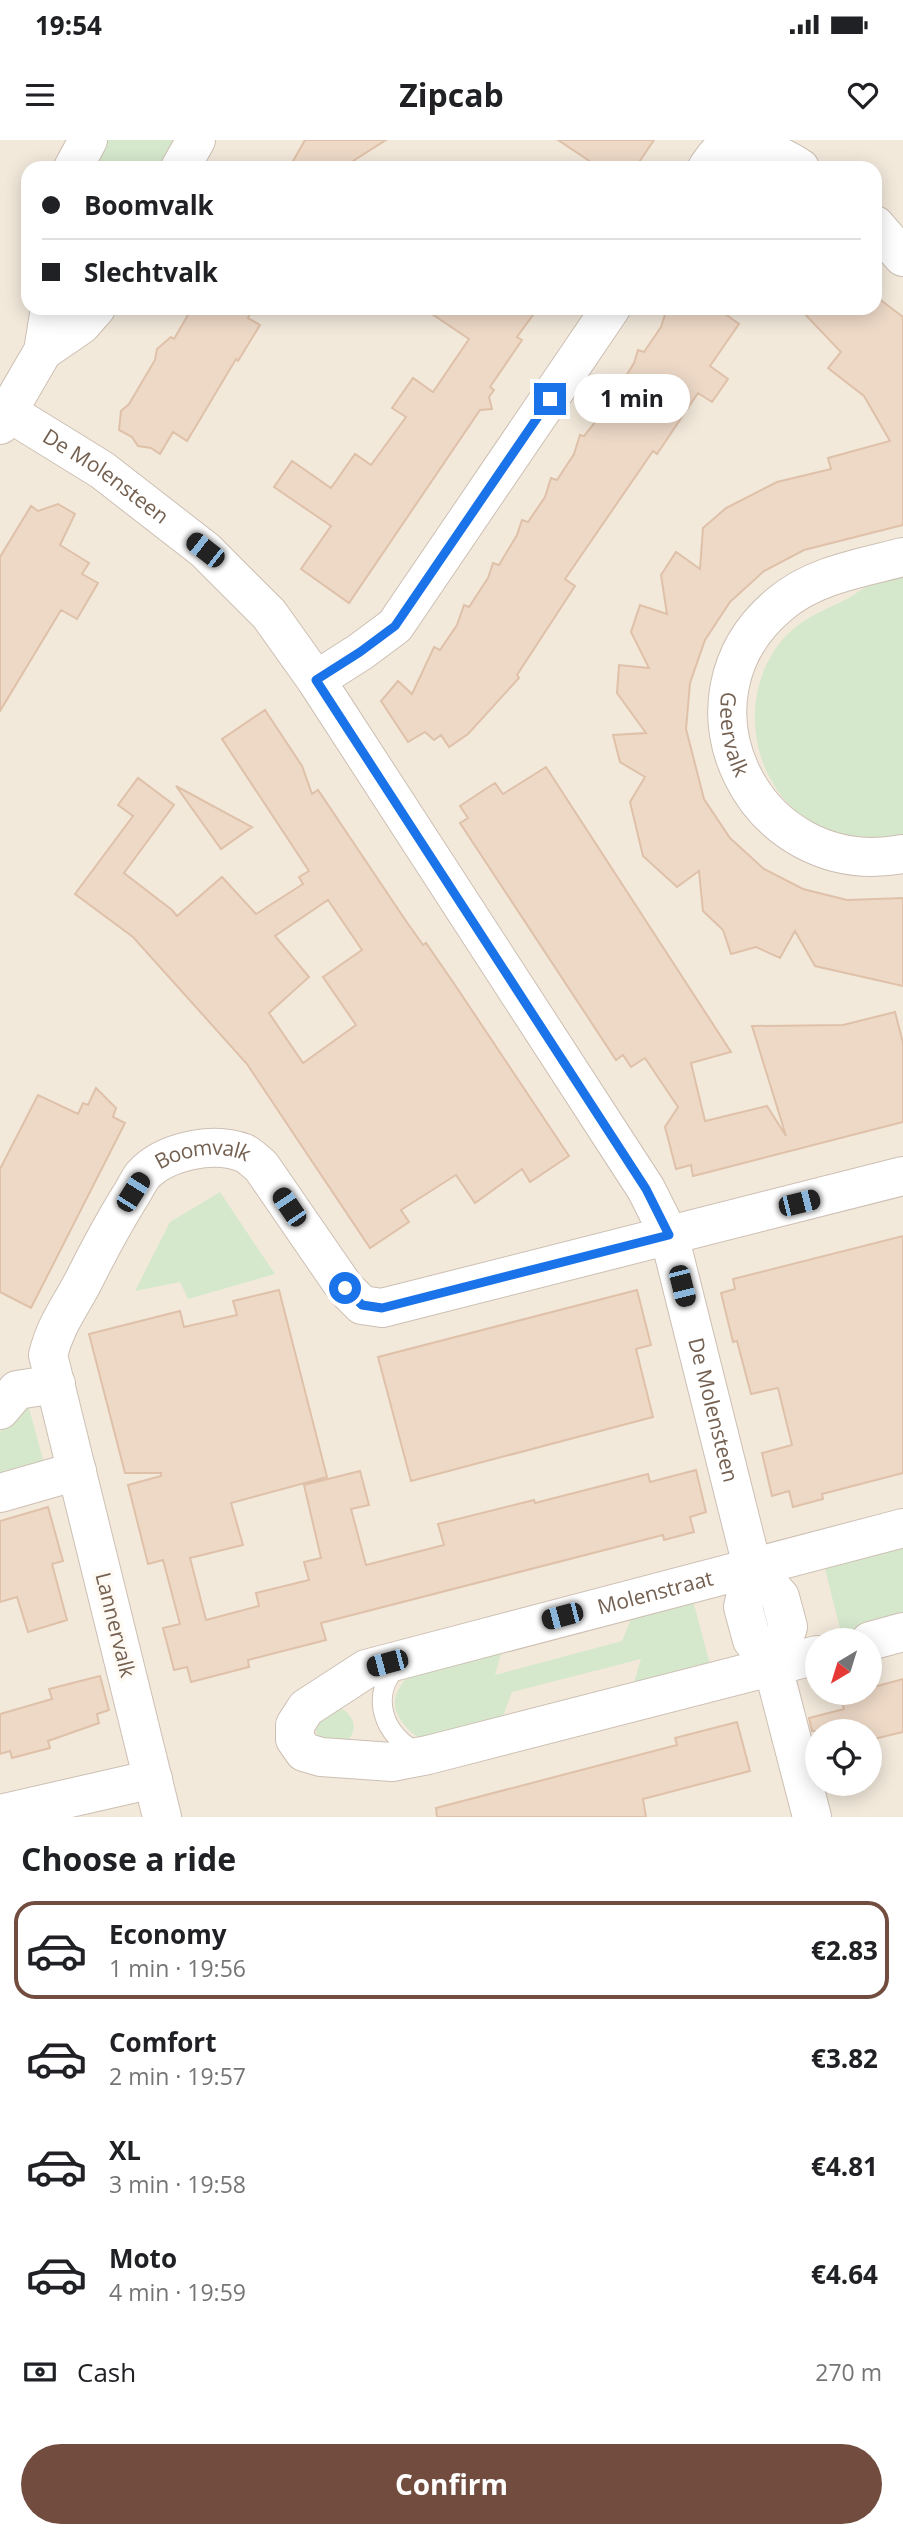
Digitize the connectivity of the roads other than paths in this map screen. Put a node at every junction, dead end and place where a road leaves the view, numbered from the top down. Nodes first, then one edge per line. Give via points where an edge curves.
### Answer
1 (88, 140) edge
2 (196, 140) edge
3 (77, 161) edge
4 (184, 161) edge
5 (713, 161) edge
6 (784, 161) edge
7 (882, 233) edge
8 (903, 257) edge
9 (49, 315) edge
10 (90, 315) edge
11 (606, 315) edge
12 (43, 351) junction
13 (4, 419) edge
14 (903, 557) edge
15 (316, 680) junction
16 (903, 854) edge
17 (903, 1176) edge
18 (669, 1235) junction
19 (55, 1384) junction
20 (0, 1410) edge
21 (77, 1471) junction
22 (0, 1493) edge
23 (903, 1528) edge
24 (752, 1566) junction
25 (903, 1632) edge
26 (882, 1638) edge
27 (408, 1657) junction
28 (805, 1658) edge
29 (773, 1667) junction
30 (428, 1755) junction
31 (153, 1779) junction
32 (0, 1814) edge
33 (162, 1817) edge
34 (812, 1817) edge

1 - 3 street
2 - 4 street
5 - 6 street via 724,149 738,146
7 - 8 street
9 - 12 street
10 - 12 street
11 - 15 street via 395,626
12 - 13 street
13 - 15 street, De Molensteen via 102,470 205,550 269,614
14 - 16 street, Geervalk via 828,578 802,588 780,604 761,623 740,658 729,697 728,724 741,775 771,817 790,832 812,845 861,858
15 - 18 street, De Molensteen via 646,1189
17 - 18 street, Boomvalk
18 - 19 street, Boomvalk via 382,1308 362,1305 345,1288 261,1166 245,1153 200,1149 161,1163 144,1175 111,1227 54,1331 48,1355
18 - 24 street, De Molensteen
19 - 20 street via 17,1390
19 - 21 street, Lannervalk
21 - 22 street
21 - 31 street, Lannervalk
23 - 24 street, Molenstraat
24 - 27 street, Molenstraat
24 - 29 street via 743,1607 752,1640
25 - 26 street
27 - 30 lane via 387,1679 383,1710 397,1739
27 - 30 street, Molenstraat via 366,1669 306,1708 295,1725 295,1740 304,1752 321,1757 392,1762
28 - 29 street, Molenstraat
29 - 30 street, Molenstraat
29 - 34 street
31 - 32 street
31 - 33 street, Lannervalk

